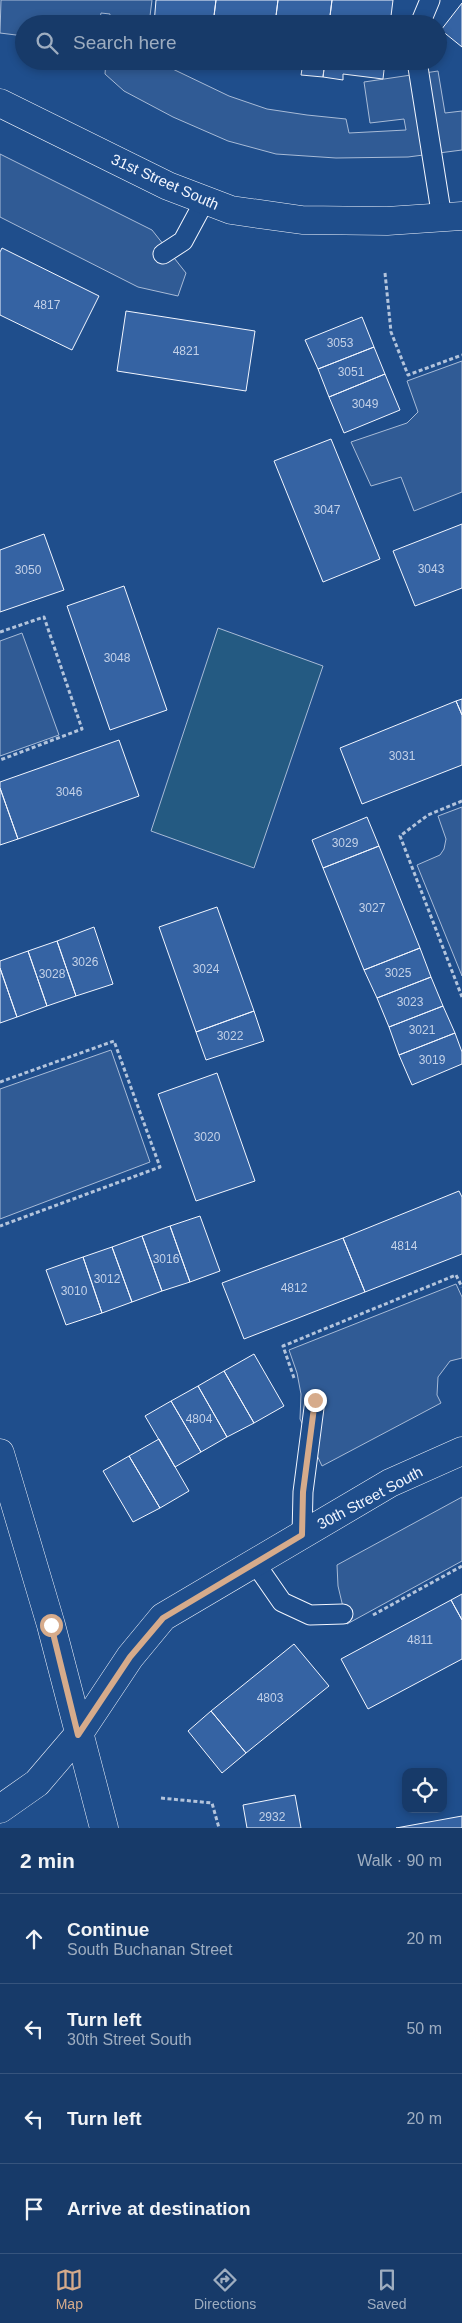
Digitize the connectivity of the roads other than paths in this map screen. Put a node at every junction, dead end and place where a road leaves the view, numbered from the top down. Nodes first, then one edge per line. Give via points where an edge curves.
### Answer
1 (430, 0) edge
2 (424, 15) edge
3 (419, 70) edge
4 (0, 103) edge
5 (204, 202) junction
6 (452, 217) edge
7 (163, 254) dead end
8 (315, 1400) dead end
9 (462, 1451) edge
10 (0, 1453) edge
11 (302, 1535) junction
12 (255, 1563) junction
13 (343, 1614) dead end
14 (78, 1735) junction
15 (0, 1809) edge
16 (104, 1828) edge

1 - 2 lane
3 - 6 lane
4 - 5 street, 31st Street South
5 - 6 street, 31st Street South via 230,210 302,220 387,221
5 - 7 lane via 183,241
8 - 11 lane via 303,1492
9 - 11 street, 30th Street South via 390,1484
10 - 14 street via 51,1625
11 - 12 street, 30th Street South
12 - 13 lane via 282,1602 310,1615
12 - 14 street, 30th Street South via 163,1618 130,1657
14 - 15 street, 30th Street South via 37,1784
14 - 16 street

